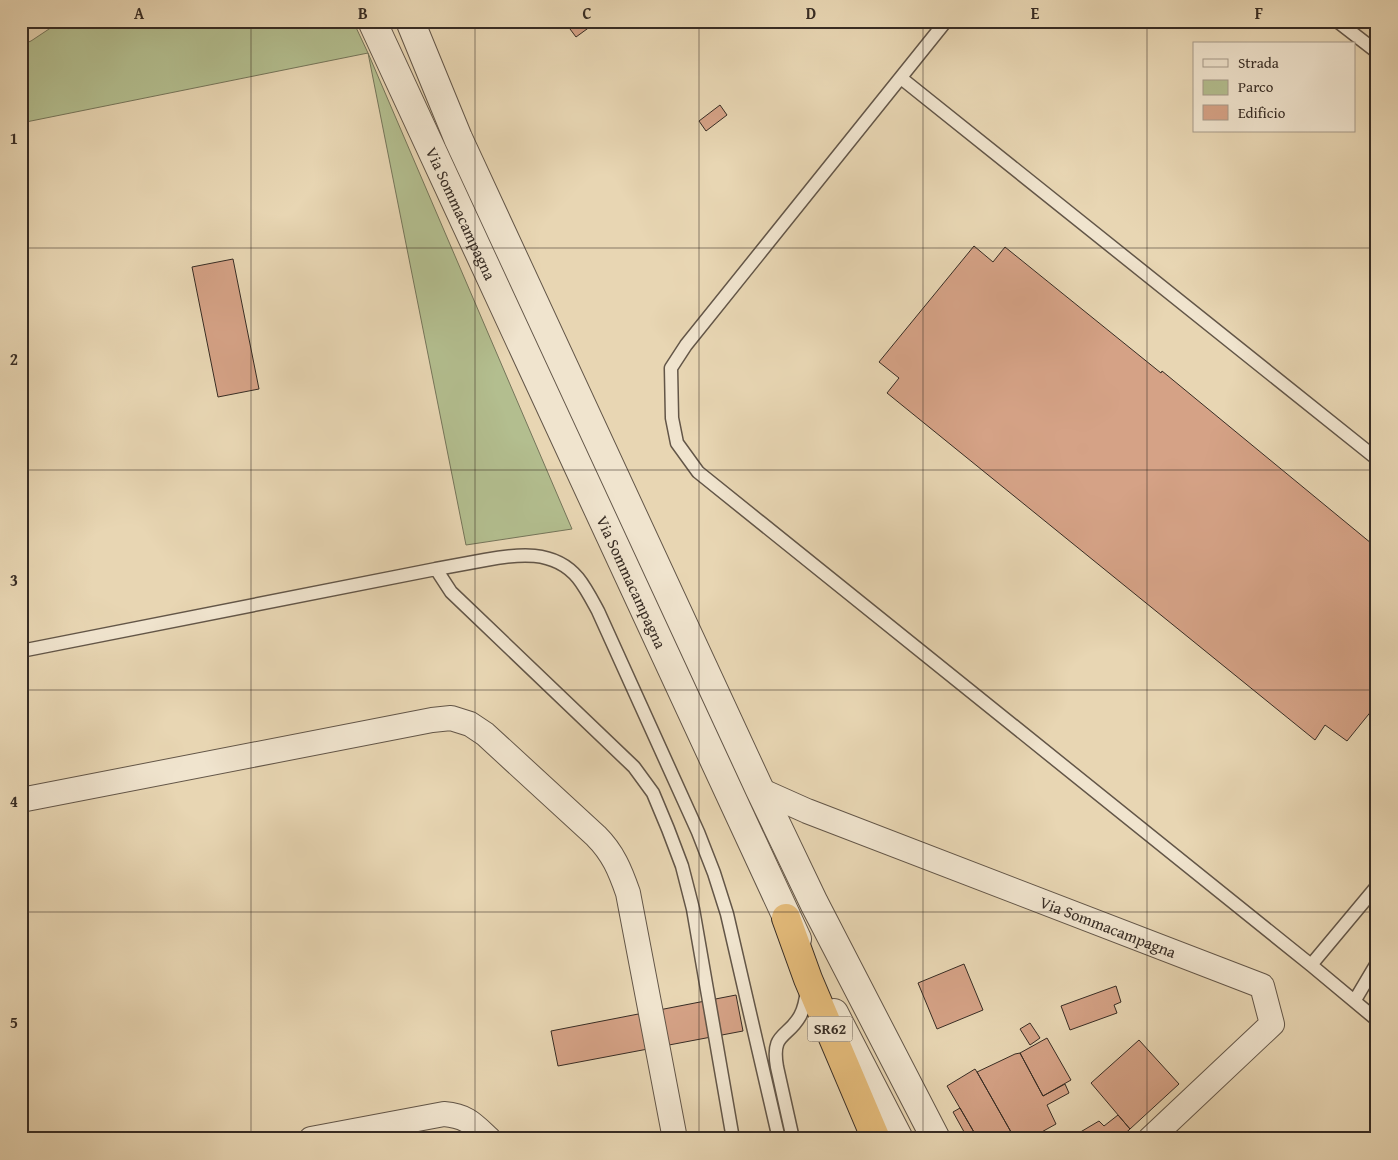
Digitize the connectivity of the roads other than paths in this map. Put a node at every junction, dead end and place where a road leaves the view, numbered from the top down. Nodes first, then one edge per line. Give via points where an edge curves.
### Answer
1 (372, 21) edge
2 (410, 21) edge
3 (946, 21) edge
4 (1337, 21) edge
5 (1377, 52) edge
6 (901, 78) junction
7 (1377, 459) edge
8 (436, 569) junction
9 (21, 651) edge
10 (760, 790) junction
11 (21, 800) edge
12 (1377, 886) edge
13 (786, 918) junction
14 (1377, 963) edge
15 (1311, 965) junction
16 (808, 979) junction
17 (1354, 1000) junction
18 (1377, 1020) edge
19 (311, 1139) edge
20 (489, 1139) edge
21 (675, 1139) edge
22 (732, 1139) edge
23 (779, 1139) edge
24 (793, 1139) edge
25 (876, 1139) edge
26 (899, 1139) edge
27 (936, 1139) edge
28 (1150, 1139) edge

1 - 13 street, Via Sommacampagna
2 - 10 street, Via Sommacampagna via 462,147
3 - 6 lane
4 - 5 lane
6 - 7 lane
6 - 15 lane via 686,345 671,368 672,418 677,443 698,472
8 - 9 lane
8 - 22 lane via 451,592 634,767 653,792 682,866 693,909
8 - 23 lane via 510,556 539,556 566,567 588,592 714,873 728,914
10 - 27 street, Via Sommacampagna via 814,903
10 - 28 street, Via Sommacampagna via 1262,986 1272,1024
11 - 21 street via 432,720 451,718 470,724 596,836 607,847 621,872 628,893
12 - 15 lane
13 - 16 highway, SR62
13 - 26 street, Via Sommacampagna
14 - 17 lane
15 - 17 lane
16 - 24 lane via 800,1017 783,1034 776,1048 777,1067
16 - 25 highway, SR62
17 - 18 lane
19 - 20 street via 444,1114 457,1115 470,1122

